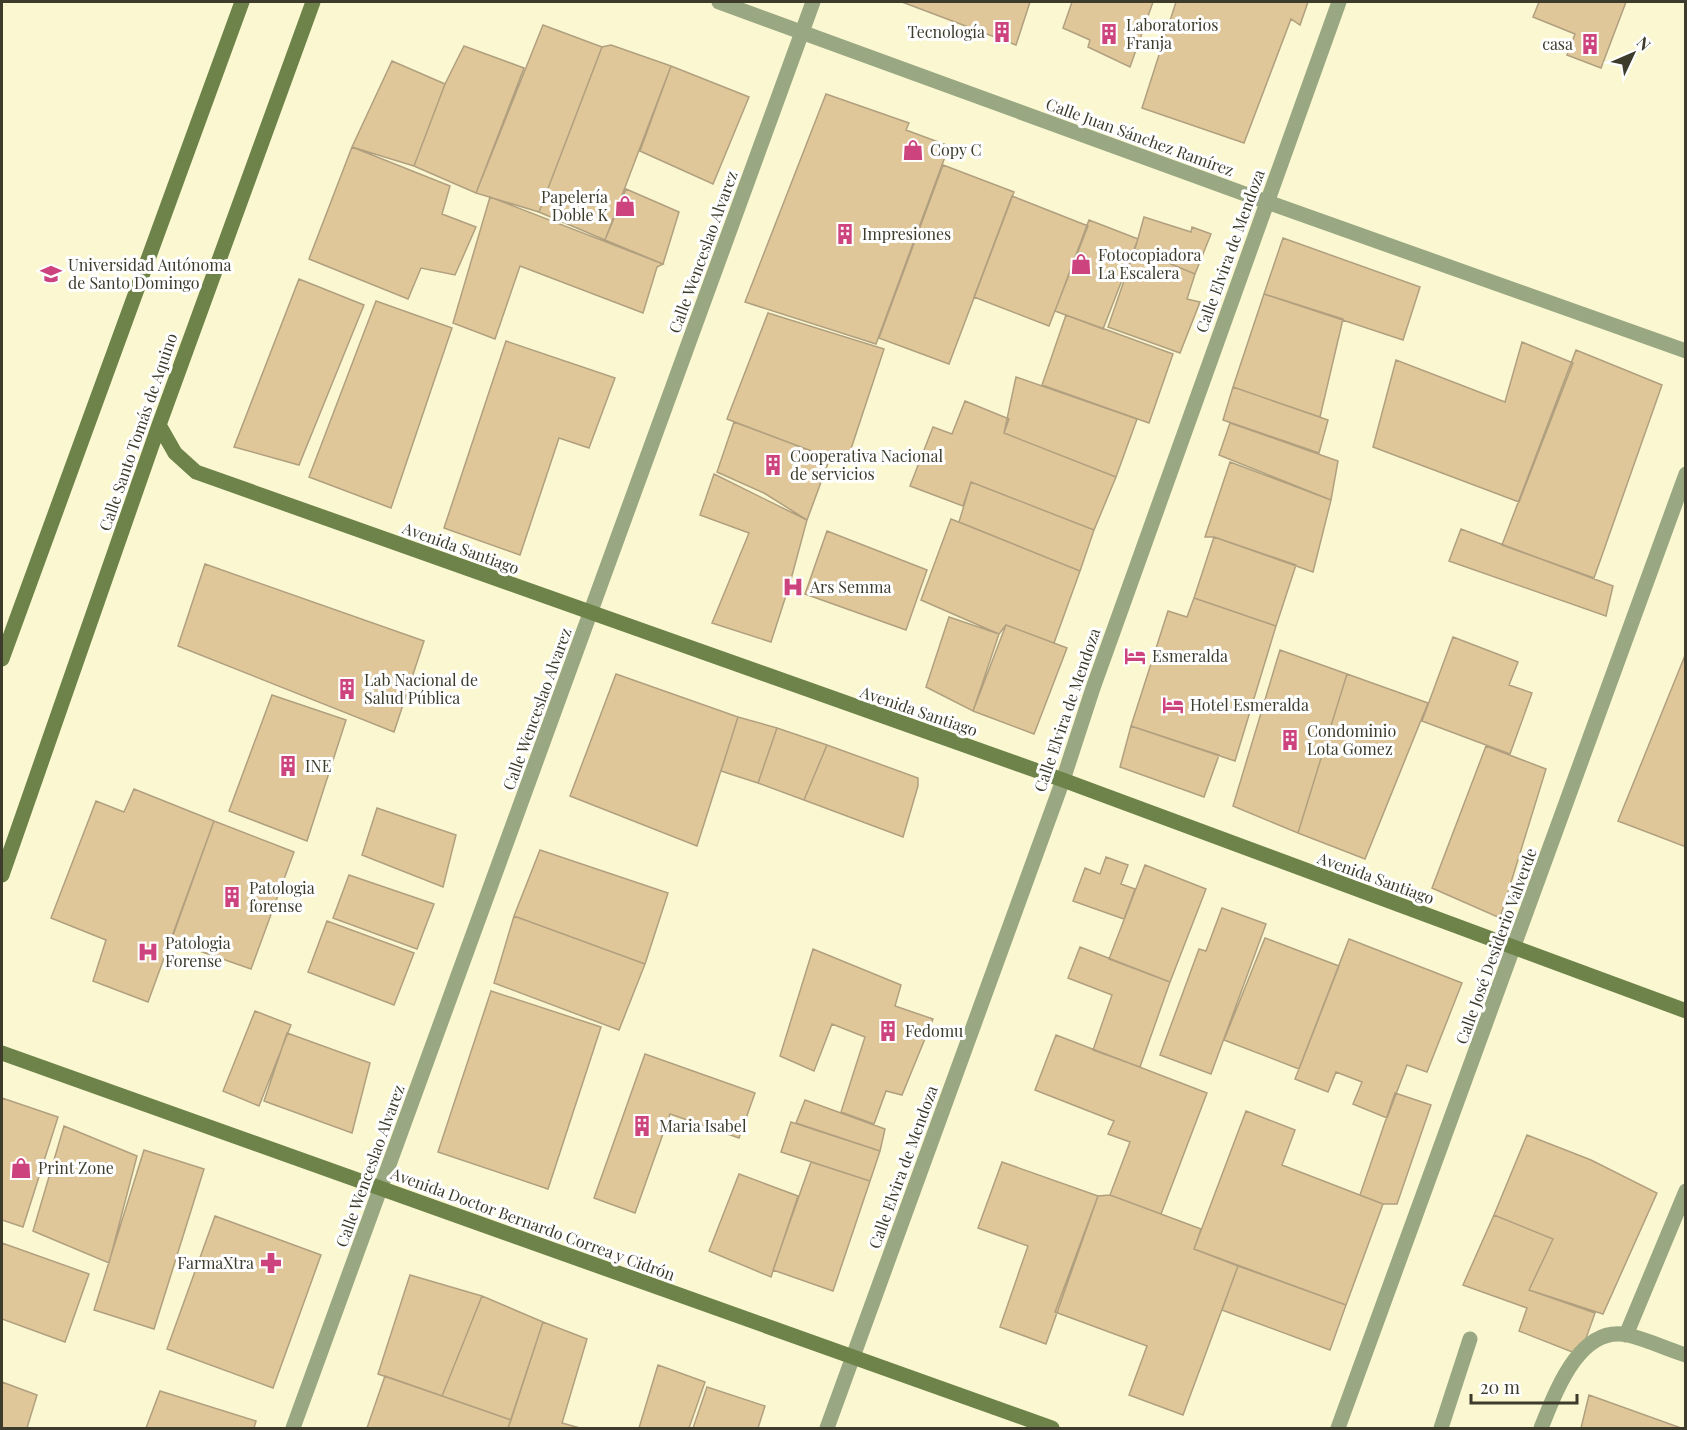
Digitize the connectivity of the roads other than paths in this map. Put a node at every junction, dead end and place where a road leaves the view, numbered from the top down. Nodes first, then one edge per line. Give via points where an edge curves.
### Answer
1 (242, 2) edge
2 (313, 2) edge
3 (719, 2) edge
4 (813, 2) edge
5 (1339, 2) edge
6 (802, 32) junction
7 (1267, 202) junction
8 (1686, 351) edge
9 (159, 424) junction
10 (1686, 474) edge
11 (591, 614) junction
12 (2, 659) edge
13 (1063, 780) junction
14 (2, 875) edge
15 (1515, 948) junction
16 (1686, 1011) edge
17 (2, 1053) edge
18 (381, 1188) junction
19 (1686, 1191) edge
20 (1626, 1335) junction
21 (1470, 1339) dead end
22 (1686, 1355) edge
23 (853, 1357) junction
24 (293, 1428) edge
25 (827, 1428) edge
26 (1052, 1428) edge
27 (1338, 1428) edge
28 (1441, 1428) edge
29 (1541, 1428) edge

1 - 12 street
2 - 9 street, Calle Santo Tomás de Aquino
3 - 6 street, Calle Juan Sánchez Ramírez
4 - 6 street, Calle Wenceslao Alvarez
5 - 7 street, Calle Elvira de Mendoza
6 - 7 street, Calle Juan Sánchez Ramírez
6 - 11 street, Calle Wenceslao Alvarez
7 - 8 street, Calle Juan Sánchez Ramírez
7 - 13 street, Calle Elvira de Mendoza
9 - 11 street, Avenida Santiago via 175,453 196,472
9 - 14 street, Calle Santo Tomás de Aquino
10 - 15 street, Calle José Desiderio Valverde
11 - 13 street, Avenida Santiago
11 - 18 street, Calle Wenceslao Alvarez
13 - 15 street, Avenida Santiago
13 - 23 street, Calle Elvira de Mendoza
15 - 16 street, Avenida Santiago
15 - 27 street, Calle José Desiderio Valverde
17 - 18 street, Avenida Doctor Bernardo Correa y Cidrón
18 - 23 street, Avenida Doctor Bernardo Correa y Cidrón
18 - 24 street, Calle Wenceslao Alvarez
19 - 20 street
20 - 22 street
20 - 29 street via 1604,1336 1590,1344 1562,1376
21 - 28 street
23 - 25 street, Calle Elvira de Mendoza
23 - 26 street, Avenida Doctor Bernardo Correa y Cidrón

